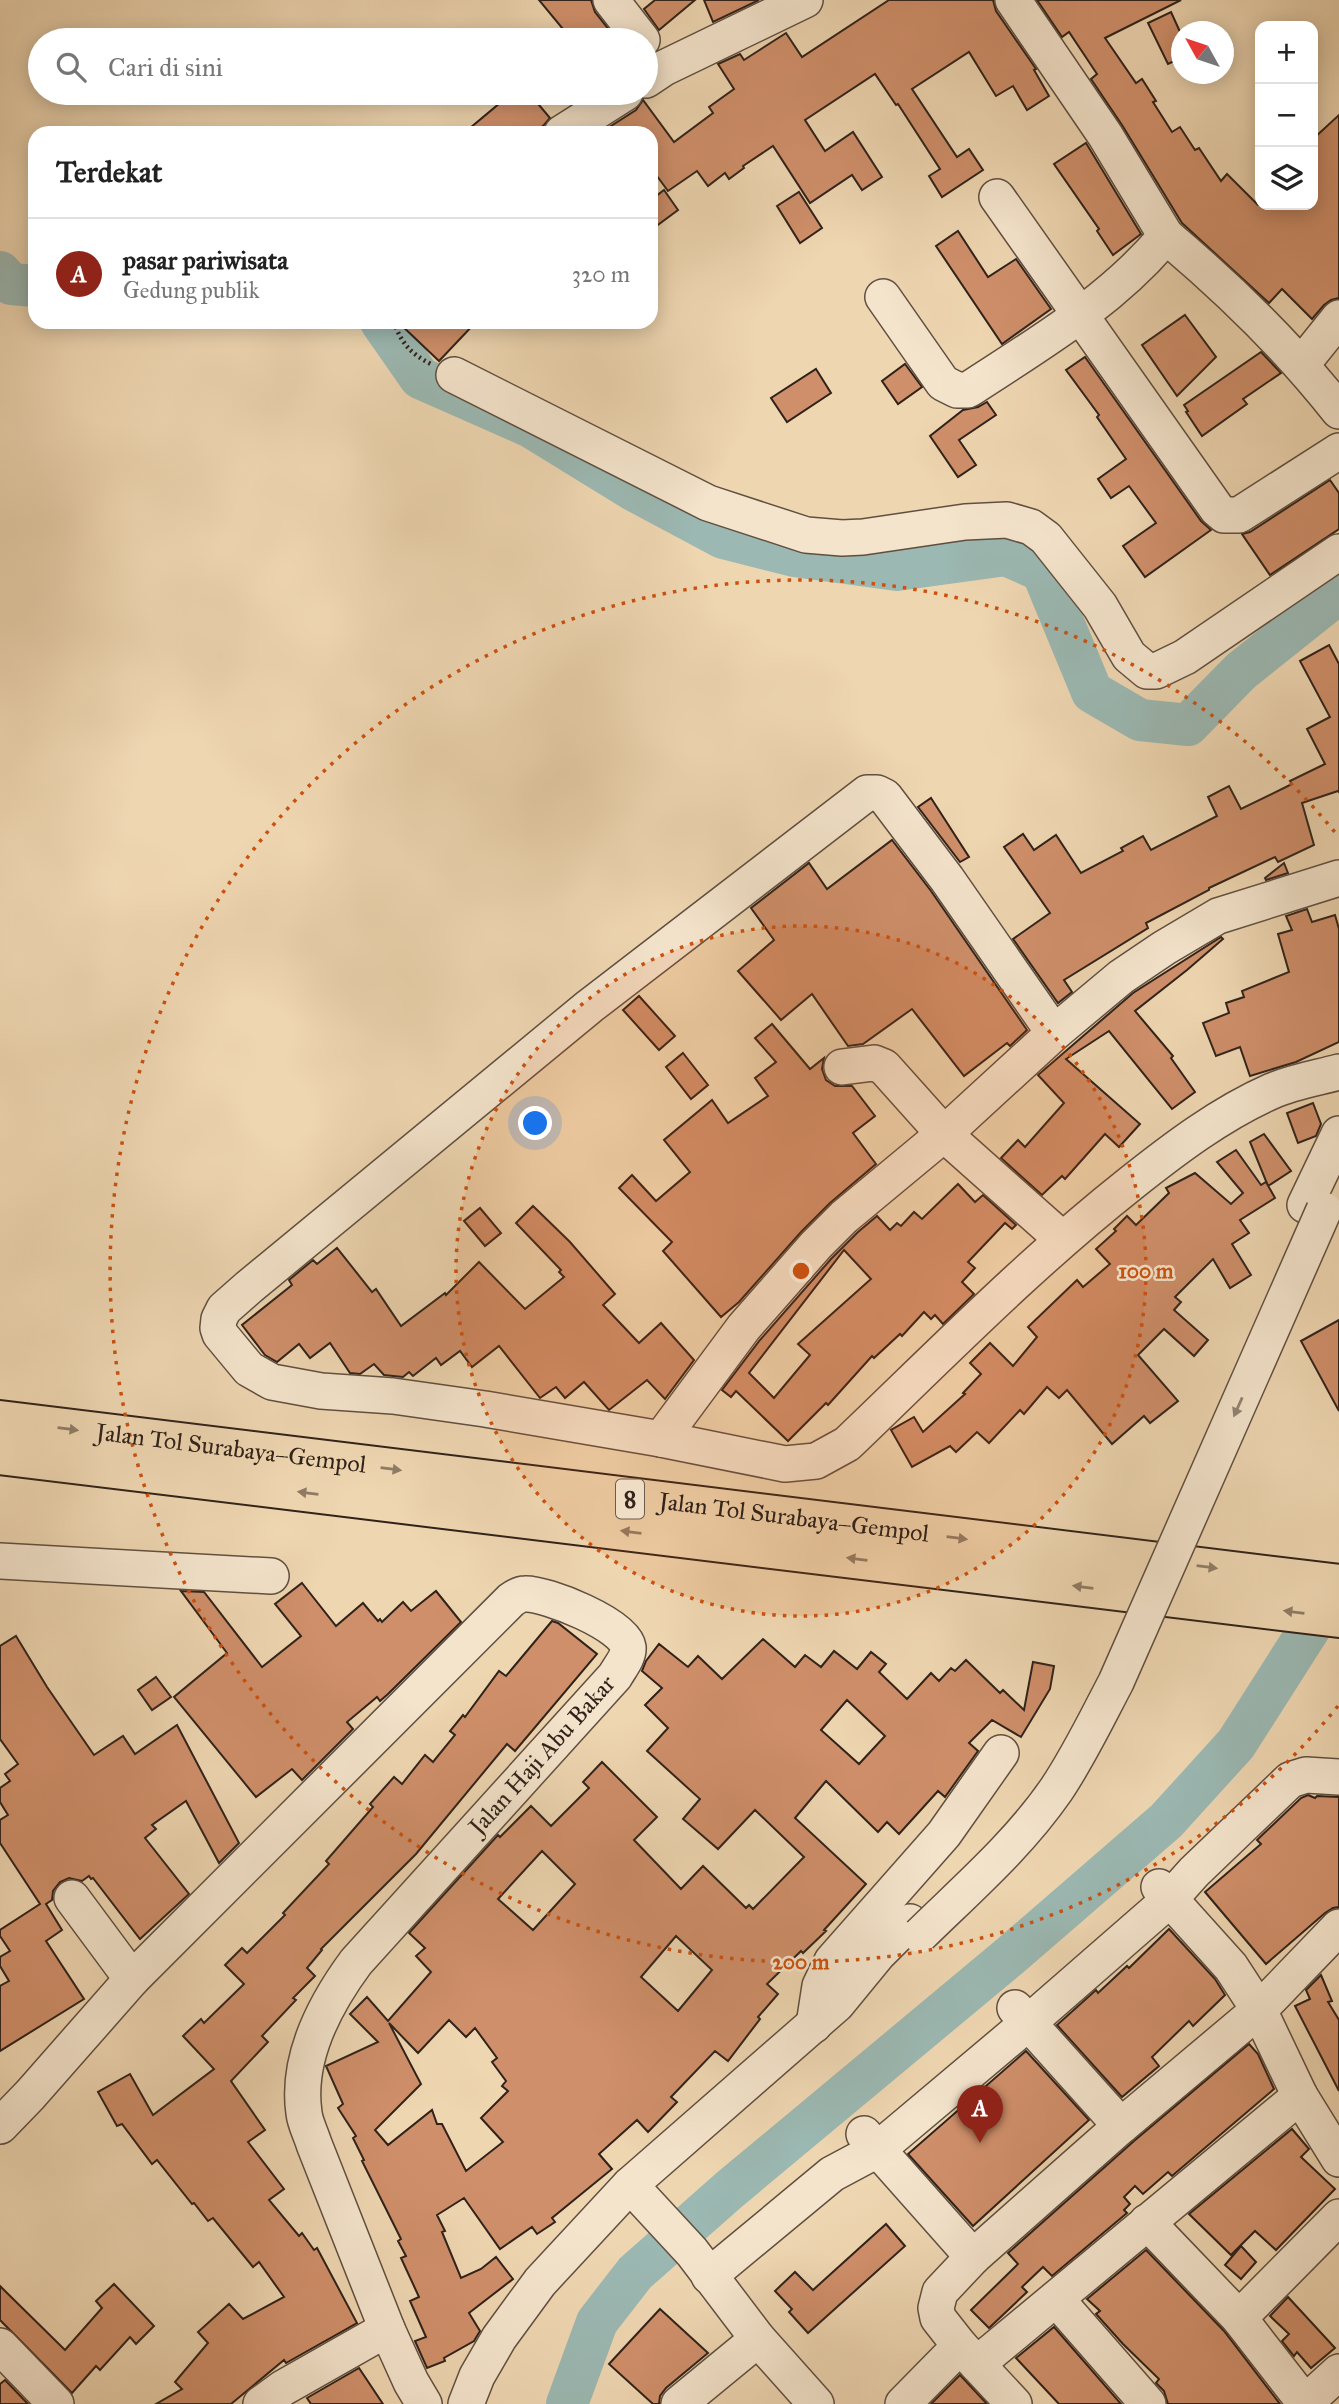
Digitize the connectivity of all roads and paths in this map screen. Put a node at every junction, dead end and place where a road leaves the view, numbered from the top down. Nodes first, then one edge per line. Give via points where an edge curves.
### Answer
1 (611, 0) edge
2 (805, 0) edge
3 (1013, 0) edge
4 (633, 28) edge
5 (658, 61) edge
6 (606, 105) edge
7 (573, 126) edge
8 (997, 197) dead end
9 (1166, 236) junction
10 (883, 297) dead end
11 (1082, 316) junction
12 (1339, 318) edge
13 (396, 329) edge
14 (1302, 364) junction
15 (454, 375) joint
16 (1339, 411) edge
17 (1339, 451) edge
18 (1339, 552) edge
19 (1339, 878) edge
20 (1054, 1032) junction
21 (842, 1067) dead end
22 (1339, 1072) edge
23 (1339, 1134) edge
24 (959, 1147) junction
25 (1339, 1177) edge
26 (1314, 1207) junction
27 (1062, 1239) junction
28 (0, 1420) edge
29 (661, 1439) junction
30 (0, 1455) edge
31 (0, 1561) edge
32 (271, 1576) dead end
33 (1339, 1584) edge
34 (1254, 1590) junction
35 (1339, 1618) edge
36 (1001, 1754) dead end
37 (1339, 1777) edge
38 (1164, 1893) junction
39 (72, 1898) dead end
40 (1339, 1927) edge
41 (132, 1979) junction
42 (1259, 2010) junction
43 (825, 2014) junction
44 (1022, 2015) junction
45 (1300, 2096) junction
46 (0, 2126) edge
47 (1121, 2126) junction
48 (870, 2142) junction
49 (1339, 2159) edge
50 (637, 2192) junction
51 (1339, 2217) edge
52 (1147, 2222) junction
53 (973, 2257) junction
54 (709, 2276) junction
55 (1057, 2300) junction
56 (1239, 2318) junction
57 (387, 2329) junction
58 (758, 2339) junction
59 (0, 2346) edge
60 (968, 2355) junction
61 (1339, 2372) edge
62 (1304, 2403) edge
63 (56, 2404) edge
64 (261, 2404) edge
65 (424, 2404) edge
66 (466, 2404) edge
67 (679, 2404) edge
68 (816, 2404) edge
69 (902, 2404) edge
70 (1014, 2404) edge
71 (1148, 2404) edge

1 - 4 street
2 - 5 street
3 - 9 street via 1105,135
6 - 7 street
8 - 11 street
9 - 11 street
9 - 14 street
10 - 11 street via 943,383 961,391
11 - 17 street via 1185,466 1224,514 1239,515
12 - 14 street
13 - 15 path via 419,358
14 - 16 street
15 - 18 street via 708,503 806,535 853,538 1007,520 1031,527 1046,538 1100,606 1129,656 1147,671 1185,657
19 - 20 street via 1208,921 1121,977
20 - 24 street
20 - 29 street via 885,797 867,793 590,1006 249,1287 219,1319 220,1334 254,1373 271,1382 393,1396
21 - 24 street via 874,1063 884,1067
22 - 27 street via 1274,1091 1218,1120
23 - 26 street
24 - 27 street
24 - 29 street via 844,1217 744,1327
25 - 26 street
26 - 43 street via 1199,1435 1067,1735 1014,1814 915,1929 878,1954
27 - 29 street via 847,1444 827,1457 785,1464
28 -> 34 highway, Jalan Tol Surabaya–Gempol / 8 via 767,1516
34 -> 30 highway, Jalan Tol Surabaya–Gempol / 8
31 - 32 street
33 - 34 highway, Jalan Tol Surabaya–Gempol / 8
35 -> 34 highway, Jalan Tol Surabaya–Gempol / 8
36 - 43 street via 944,1834 832,1961 820,1986
37 - 38 street via 1306,1775 1290,1780 1194,1872
38 - 42 street via 1231,1967
38 - 44 street
39 - 41 street
40 - 42 street
41 - 46 street, Jalan Haji Abu Bakar
41 - 57 street, Jalan Haji Abu Bakar via 511,1600 527,1594 548,1598 589,1615 625,1640 628,1654 615,1676 356,1962 333,1996 312,2042 305,2067 304,2115
42 - 45 street
42 - 47 street
43 - 50 street
44 - 47 street
44 - 48 street
45 - 49 street
45 - 52 street
47 - 53 street
48 - 53 street
48 - 54 street
50 - 54 street
50 - 66 street via 540,2281 499,2338
51 - 56 street
52 - 55 street
52 - 56 street
53 - 60 street via 937,2300 938,2318
54 - 58 street
55 - 60 street
55 - 71 street
56 - 62 street
57 - 64 street
57 - 65 street, Jalan Haji Abu Bakar
58 - 67 street
58 - 68 street
59 - 63 street
60 - 69 street
60 - 70 street
61 - 62 street

